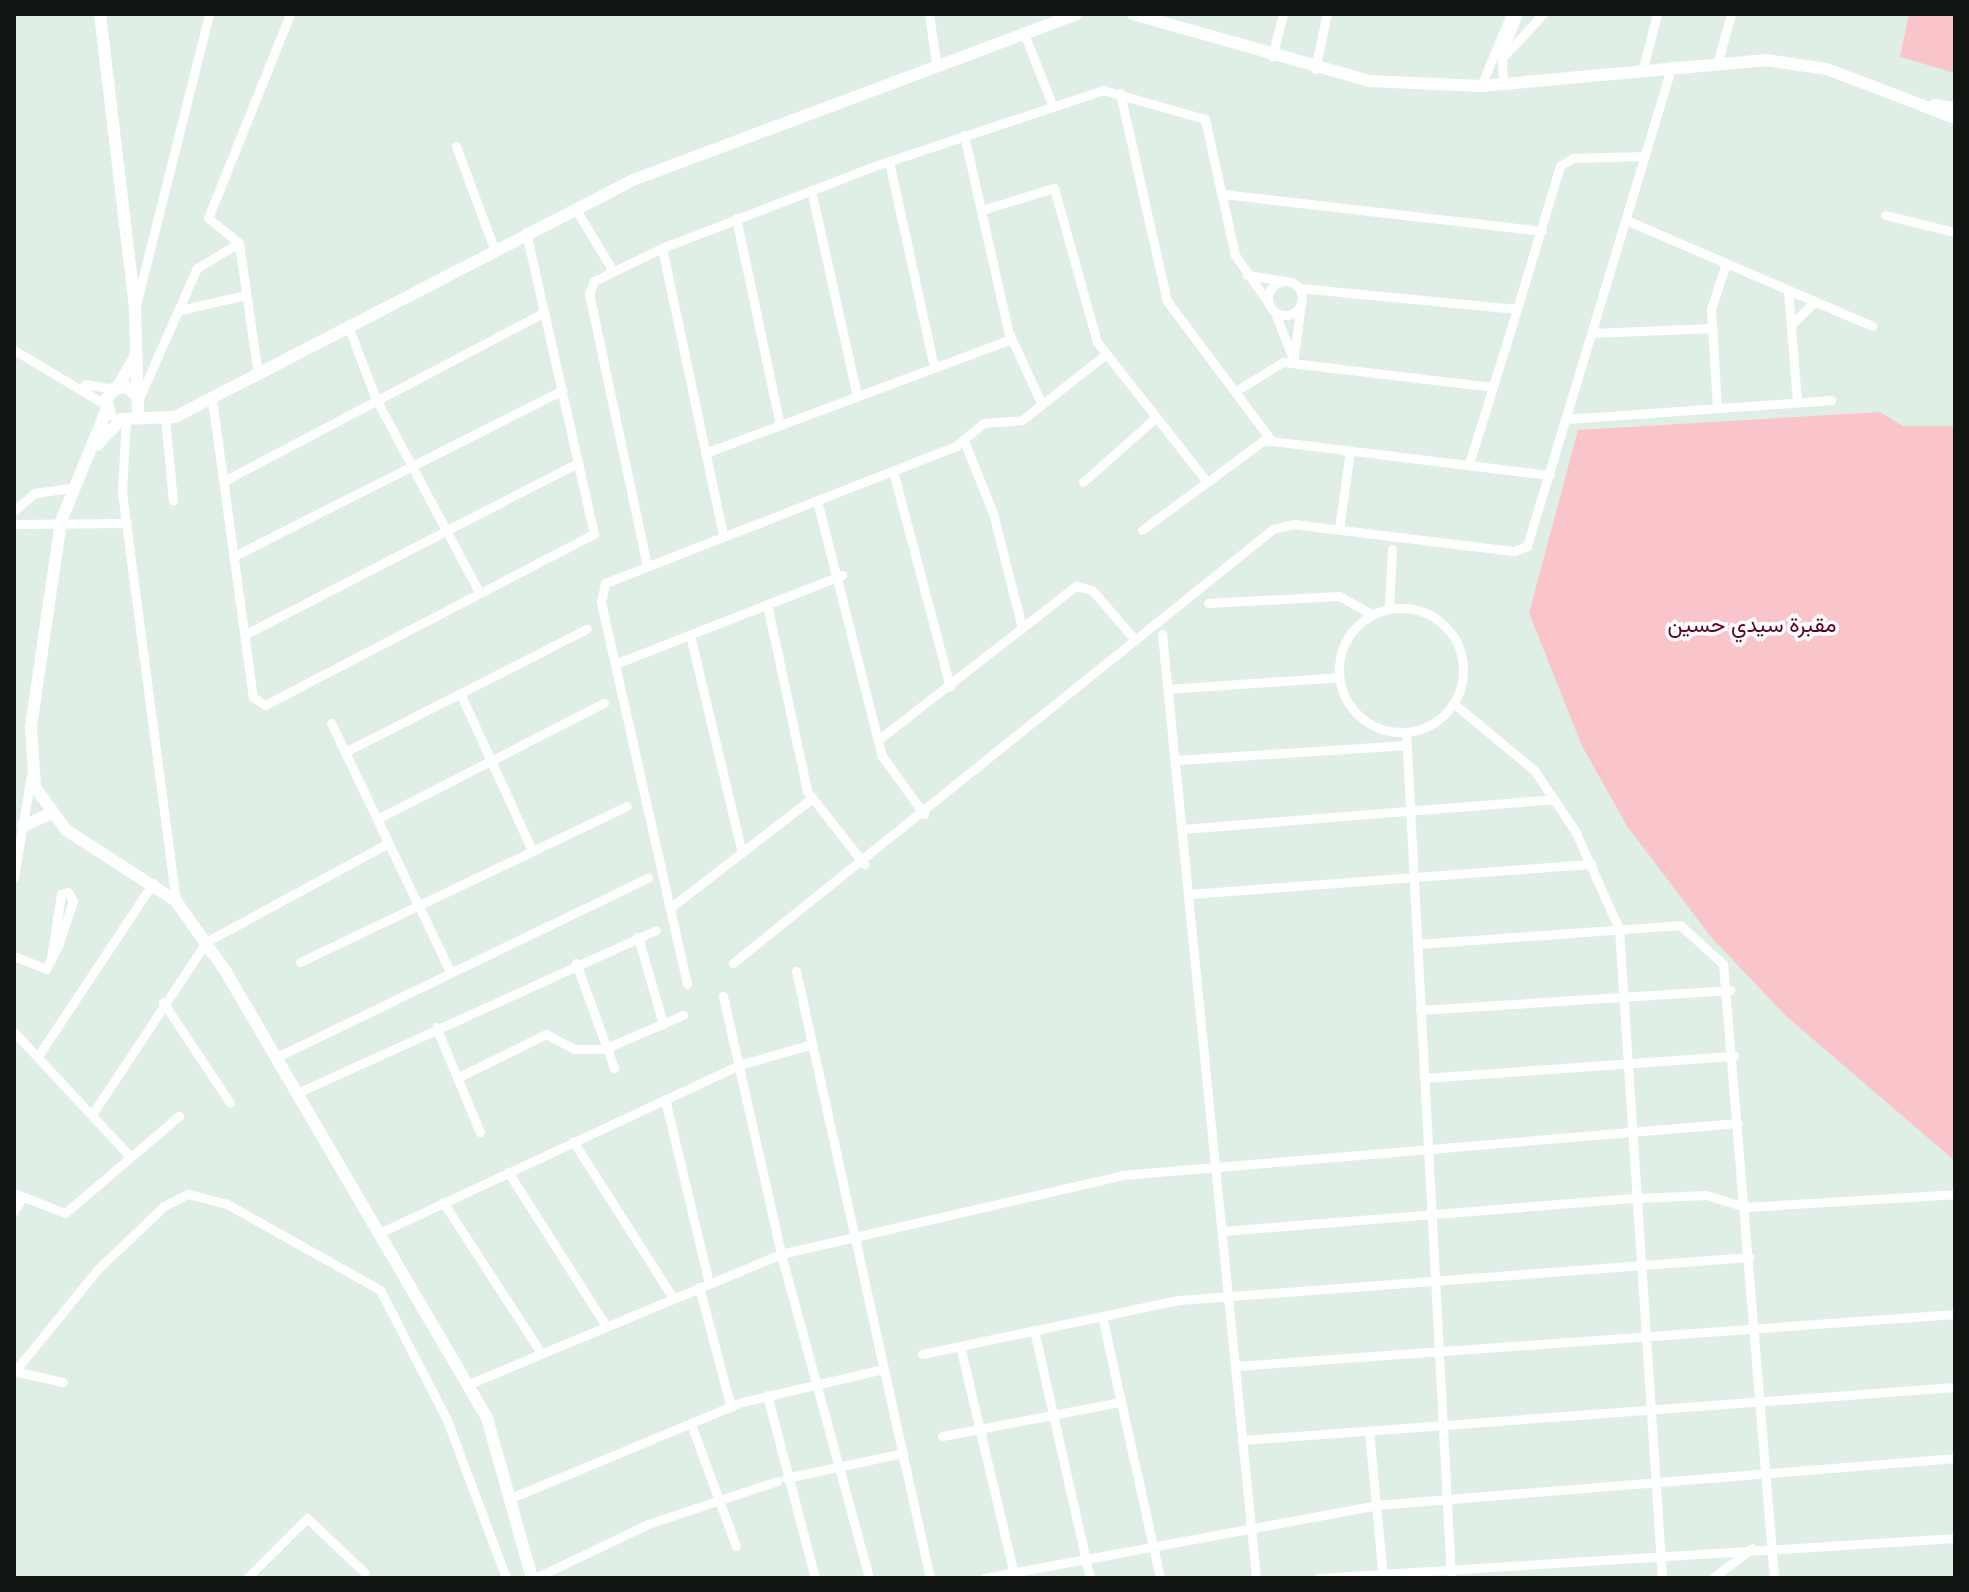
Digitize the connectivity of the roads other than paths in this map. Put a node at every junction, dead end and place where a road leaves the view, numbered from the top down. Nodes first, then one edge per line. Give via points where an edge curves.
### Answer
1 (100, 14) edge
2 (209, 14) edge
3 (290, 14) edge
4 (929, 14) edge
5 (1076, 14) edge
6 (1133, 14) edge
7 (1283, 14) edge
8 (1327, 14) edge
9 (1511, 14) edge
10 (1518, 14) edge
11 (1543, 14) edge
12 (1657, 14) edge
13 (1731, 14) edge
14 (1023, 31) junction
15 (1272, 57) junction
16 (1501, 59) junction
17 (1718, 61) junction
18 (936, 62) junction
19 (1672, 65) junction
20 (1643, 68) junction
21 (1315, 69) junction
22 (1503, 84) junction
23 (1481, 86) junction
24 (1120, 93) junction
25 (1052, 104) junction
26 (1934, 105) junction
27 (1955, 108) edge
28 (1955, 118) edge
29 (964, 135) junction
30 (456, 146) dead end
31 (1645, 156) junction
32 (889, 161) junction
33 (811, 190) junction
34 (1223, 194) junction
35 (575, 208) junction
36 (982, 210) junction
37 (1885, 215) dead end
38 (736, 218) junction
39 (1626, 220) junction
40 (1542, 231) junction
41 (526, 232) junction
42 (1955, 232) edge
43 (239, 243) junction
44 (662, 248) junction
45 (494, 249) junction
46 (1726, 263) junction
47 (613, 271) junction
48 (1247, 275) junction
49 (1286, 281) junction
50 (1299, 288) junction
51 (1788, 290) junction
52 (241, 296) junction
53 (1814, 302) junction
54 (1301, 304) junction
55 (1272, 308) junction
56 (135, 309) junction
57 (1517, 309) junction
58 (181, 310) junction
59 (544, 312) junction
60 (1793, 323) junction
61 (348, 326) junction
62 (1872, 326) dead end
63 (1713, 328) junction
64 (1592, 333) junction
65 (1011, 339) junction
66 (138, 348) junction
67 (14, 350) edge
68 (1105, 355) junction
69 (1293, 363) junction
70 (934, 368) junction
71 (258, 375) junction
72 (81, 384) junction
73 (1492, 387) junction
74 (116, 388) junction
75 (1239, 389) junction
76 (562, 390) junction
77 (857, 396) junction
78 (212, 399) junction
79 (376, 399) junction
80 (1831, 400) dead end
81 (1797, 402) junction
82 (1042, 405) junction
83 (106, 407) junction
84 (1717, 408) junction
85 (132, 410) junction
86 (165, 418) junction
87 (1155, 418) junction
88 (1567, 419) junction
89 (780, 425) junction
90 (1271, 440) junction
91 (964, 441) junction
92 (1350, 451) junction
93 (705, 453) junction
94 (84, 463) junction
95 (578, 463) junction
96 (409, 464) junction
97 (1469, 464) junction
98 (893, 471) junction
99 (1550, 475) junction
100 (1205, 479) junction
101 (224, 481) junction
102 (1083, 482) dead end
103 (71, 488) junction
104 (817, 500) junction
105 (173, 501) dead end
106 (14, 511) edge
107 (61, 521) junction
108 (127, 523) junction
109 (14, 524) edge
110 (1339, 529) junction
111 (1142, 530) dead end
112 (446, 531) junction
113 (723, 536) junction
114 (1392, 549) dead end
115 (234, 556) junction
116 (647, 566) junction
117 (842, 575) junction
118 (478, 590) junction
119 (1208, 603) dead end
120 (767, 604) junction
121 (1389, 608) junction
122 (1372, 614) junction
123 (1022, 628) junction
124 (586, 629) dead end
125 (246, 634) junction
126 (1162, 634) dead end
127 (690, 635) junction
128 (1135, 640) junction
129 (615, 664) junction
130 (1338, 677) junction
131 (950, 687) junction
132 (1168, 689) junction
133 (460, 693) junction
134 (604, 703) dead end
135 (1453, 703) junction
136 (331, 723) dead end
137 (1406, 732) junction
138 (878, 740) junction
139 (1407, 745) junction
140 (345, 752) junction
141 (1176, 760) junction
142 (487, 761) junction
143 (31, 775) junction
144 (811, 799) junction
145 (1554, 799) junction
146 (14, 806) edge
147 (627, 806) dead end
148 (1410, 810) junction
149 (26, 811) junction
150 (50, 814) junction
151 (924, 814) junction
152 (377, 819) junction
153 (23, 826) junction
154 (1183, 829) junction
155 (388, 843) junction
156 (531, 848) junction
157 (742, 853) junction
158 (864, 864) junction
159 (1592, 864) junction
160 (14, 877) edge
161 (648, 878) dead end
162 (1413, 878) junction
163 (153, 883) junction
164 (1190, 894) junction
165 (176, 901) junction
166 (417, 904) junction
167 (670, 908) junction
168 (1619, 929) junction
169 (656, 930) dead end
170 (638, 937) junction
171 (206, 942) junction
172 (1417, 944) junction
173 (14, 956) edge
174 (51, 958) junction
175 (300, 962) dead end
176 (576, 963) junction
177 (733, 963) dead end
178 (796, 971) dead end
179 (451, 973) junction
180 (687, 984) dead end
181 (1730, 990) junction
182 (723, 996) dead end
183 (1624, 996) junction
184 (163, 1002) junction
185 (1420, 1010) junction
186 (683, 1015) dead end
187 (663, 1024) junction
188 (436, 1027) junction
189 (14, 1032) edge
190 (812, 1044) junction
191 (607, 1049) junction
192 (38, 1056) junction
193 (1734, 1056) junction
194 (277, 1057) junction
195 (1629, 1064) junction
196 (739, 1065) junction
197 (614, 1068) dead end
198 (457, 1078) junction
199 (1424, 1078) junction
200 (297, 1093) junction
201 (665, 1099) junction
202 (230, 1103) dead end
203 (93, 1113) junction
204 (179, 1116) dead end
205 (1738, 1123) junction
206 (1633, 1130) junction
207 (480, 1132) dead end
208 (573, 1141) junction
209 (1428, 1145) junction
210 (127, 1153) junction
211 (1219, 1165) junction
212 (508, 1172) junction
213 (1955, 1194) edge
214 (18, 1195) edge
215 (1637, 1198) junction
216 (443, 1202) junction
217 (1745, 1207) junction
218 (14, 1211) edge
219 (1431, 1214) junction
220 (1223, 1231) junction
221 (855, 1233) junction
222 (377, 1234) junction
223 (781, 1254) junction
224 (1749, 1257) junction
225 (1640, 1265) junction
226 (1435, 1281) junction
227 (704, 1285) junction
228 (1230, 1296) junction
229 (673, 1298) junction
230 (1955, 1314) edge
231 (1102, 1316) junction
232 (606, 1326) junction
233 (1754, 1328) junction
234 (1034, 1330) junction
235 (1647, 1336) junction
236 (960, 1346) junction
237 (1439, 1351) junction
238 (541, 1353) junction
239 (922, 1354) dead end
240 (1236, 1366) junction
241 (884, 1369) junction
242 (15, 1371) edge
243 (63, 1382) dead end
244 (469, 1384) junction
245 (818, 1384) junction
246 (1955, 1387) edge
247 (767, 1395) junction
248 (1759, 1401) junction
249 (1120, 1402) junction
250 (731, 1407) junction
251 (1652, 1408) junction
252 (1052, 1414) junction
253 (691, 1424) junction
254 (1442, 1425) junction
255 (979, 1430) junction
256 (1369, 1432) junction
257 (942, 1436) dead end
258 (1242, 1440) junction
259 (903, 1453) junction
260 (1955, 1458) edge
261 (839, 1467) junction
262 (1764, 1472) junction
263 (781, 1480) junction
264 (1657, 1480) junction
265 (1446, 1497) junction
266 (511, 1498) junction
267 (719, 1501) junction
268 (1376, 1505) junction
269 (1251, 1528) junction
270 (1955, 1538) edge
271 (1153, 1545) junction
272 (736, 1546) dead end
273 (1770, 1547) junction
274 (1752, 1548) junction
275 (1661, 1555) junction
276 (1085, 1558) junction
277 (364, 1572) dead end
278 (1451, 1573) edge
279 (1014, 1575) edge
280 (1383, 1576) edge
281 (247, 1578) edge
282 (506, 1578) edge
283 (533, 1578) edge
284 (815, 1578) edge
285 (869, 1578) edge
286 (930, 1578) edge
287 (984, 1578) edge
288 (1090, 1578) edge
289 (1160, 1578) edge
290 (1256, 1578) edge
291 (1318, 1578) edge
292 (1324, 1578) edge
293 (1662, 1578) edge
294 (1713, 1578) edge
295 (1774, 1578) edge

1 - 56 main road
2 - 56 street via 170,192
3 - 43 street via 209,214 213,229
4 - 18 street
5 - 14 main road
6 - 15 main road
7 - 15 street
8 - 21 street
9 - 23 street
10 - 16 street
11 - 16 street
12 - 20 street
13 - 17 street
14 - 18 main road
14 - 25 street
15 - 21 main road
16 - 22 street
17 - 19 main road
17 - 26 main road via 1805,64
18 - 35 main road
19 - 20 main road
19 - 31 street
20 - 22 main road
21 - 23 main road via 1369,81
22 - 23 main road
24 - 25 street
24 - 34 street via 1205,119
24 - 75 street via 1162,289
25 - 29 street
26 - 27 main road
26 - 28 main road
29 - 32 street
29 - 36 street
30 - 45 street
31 - 39 street
31 - 40 street via 1564,161
32 - 33 street
32 - 70 street
33 - 38 street
33 - 77 street
34 - 40 street
34 - 48 street
35 - 41 main road
35 - 47 street
36 - 65 street
36 - 68 street via 1054,188 1082,299
37 - 42 street
38 - 44 street
38 - 89 street
39 - 46 street
39 - 64 street
40 - 57 street
41 - 45 main road
41 - 59 street
43 - 52 street
43 - 58 street via 205,257
44 - 47 street
44 - 93 street
45 - 61 main road
46 - 51 street
46 - 63 street via 1712,299
47 - 116 street via 589,294
48 - 49 street
48 - 55 street
49 - 50 street
49 - 55 street via 1271,288
50 - 54 street
50 - 57 street
51 - 53 street
51 - 60 street
52 - 58 street
52 - 71 street
53 - 60 street
53 - 62 street
54 - 55 street via 1290,315
54 - 69 street
55 - 69 street
56 - 66 main road
57 - 73 street
58 - 85 street
59 - 76 street
59 - 79 street
60 - 81 street
61 - 71 main road
61 - 79 street
63 - 64 street
63 - 84 street
64 - 88 street
65 - 70 street
65 - 82 street
66 - 74 main road
66 - 85 main road
67 - 72 street
68 - 82 street
68 - 87 street
69 - 73 street
69 - 75 street via 1272,363
70 - 77 street
71 - 78 main road
72 - 74 street
72 - 83 street
73 - 97 street
74 - 83 main road
74 - 85 main road
75 - 90 street
76 - 95 street
76 - 96 street
77 - 89 street
78 - 86 main road
78 - 101 street
79 - 96 street
79 - 101 street
80 - 81 street
81 - 84 street
82 - 91 street via 1017,422 983,423
83 - 85 main road
83 - 94 main road
84 - 88 street
85 - 86 main road
85 - 94 main road
85 - 108 street via 120,471
86 - 105 street
87 - 100 street
87 - 102 street
88 - 99 street
89 - 93 street
90 - 92 street
90 - 100 street via 1252,443
91 - 98 street
91 - 123 street via 993,513
92 - 97 street
92 - 110 street
93 - 113 street
94 - 103 main road
95 - 112 street
95 - 118 street via 594,534
96 - 112 street
96 - 115 street
97 - 99 street
98 - 104 street
98 - 131 street
99 - 110 street via 1531,539 1518,550
100 - 111 street
101 - 115 street
103 - 106 street via 35,493
103 - 107 main road
104 - 113 street
104 - 117 street
107 - 108 street via 99,527
107 - 109 street
107 - 143 main road
108 - 165 street
110 - 128 street via 1273,529
112 - 118 street
112 - 125 street
113 - 116 street
114 - 121 street
115 - 125 street
116 - 129 street via 609,580 601,592
117 - 120 street
117 - 138 street
118 - 125 street via 265,705 255,703
119 - 122 street via 1339,596
120 - 127 street
120 - 144 street
121 - 122 street
121 - 135 street via 1422,611 1449,630 1463,671
122 - 130 street via 1348,636
123 - 128 street via 1081,586
123 - 131 street
124 - 133 street
126 - 132 street
127 - 129 street
127 - 157 street
128 - 151 street
129 - 167 street
130 - 132 street
130 - 137 street via 1361,718
131 - 138 street
132 - 141 street
133 - 140 street
133 - 142 street
134 - 142 street
135 - 137 street via 1433,723
135 - 145 street via 1519,751
136 - 140 street
137 - 139 street
138 - 151 street via 888,769
139 - 141 street
139 - 148 street
140 - 152 street
141 - 154 street
142 - 152 street
142 - 156 street
143 - 149 street
143 - 150 main road
144 - 157 street
144 - 158 street
145 - 148 street
145 - 159 street
146 - 149 street
147 - 156 street
148 - 154 street
148 - 162 street
149 - 153 street
150 - 153 main road
150 - 163 main road
151 - 158 street
152 - 155 street
153 - 160 street
154 - 164 street
155 - 166 street
155 - 171 street
156 - 166 street
157 - 167 street
158 - 177 street
159 - 162 street
159 - 168 street
161 - 179 street
162 - 164 street
162 - 172 street
163 - 165 main road
163 - 192 street
164 - 211 street
165 - 171 main road
166 - 175 street
166 - 179 street
167 - 180 street
168 - 172 street
168 - 181 street via 1690,929 1723,964
168 - 183 street
169 - 170 street
170 - 176 street
170 - 187 street
171 - 184 street
171 - 194 main road
172 - 185 street
173 - 174 street via 42,970
174 - 174 street via 61,894 68,892 73,901
176 - 188 street
176 - 191 street
178 - 190 street
179 - 194 street
181 - 183 street
181 - 193 street
182 - 196 street
183 - 185 street
183 - 195 street
184 - 202 street
184 - 203 street
185 - 199 street
186 - 187 street
187 - 191 street
188 - 198 street
188 - 200 street
189 - 192 street
190 - 196 street
190 - 221 street
191 - 197 street
191 - 198 street via 574,1049 546,1034
192 - 203 street
193 - 195 street
193 - 205 street
194 - 200 main road
195 - 199 street
195 - 206 street
196 - 201 street
196 - 223 street
198 - 207 street
199 - 209 street
200 - 222 main road
201 - 208 street
201 - 227 street
203 - 210 street
204 - 210 street
205 - 206 street
205 - 217 street
206 - 209 street
206 - 215 street
208 - 212 street
208 - 229 street
209 - 211 street
209 - 219 street
210 - 214 street via 62,1214
211 - 220 street
211 - 221 street via 1122,1175
212 - 216 street
212 - 232 street
213 - 217 street
214 - 218 street
215 - 217 street via 1706,1195
215 - 219 street
215 - 225 street
216 - 222 street
216 - 238 street
217 - 224 street
219 - 220 street
219 - 226 street
220 - 228 street
221 - 223 street
221 - 241 street
222 - 244 main road
223 - 227 street
223 - 245 street
224 - 225 street
224 - 233 street
225 - 226 street
225 - 235 street
226 - 228 street
226 - 237 street
227 - 229 street
227 - 250 street
228 - 231 street
228 - 240 street
229 - 232 street
230 - 233 street
231 - 234 street
231 - 249 street
232 - 238 street
233 - 235 street
233 - 248 street
234 - 236 street
234 - 252 street
235 - 237 street
235 - 251 street
236 - 239 street
236 - 255 street
237 - 240 street
237 - 254 street
238 - 244 street
240 - 258 street
241 - 245 street
241 - 259 street
242 - 243 street
242 - 282 street via 97,1270 164,1206 188,1194 227,1204 380,1290 447,1420
244 - 266 main road
245 - 247 street
245 - 261 street
246 - 248 street
247 - 250 street
247 - 263 street
248 - 251 street
248 - 262 street
249 - 252 street
249 - 271 street
250 - 253 street
251 - 254 street
251 - 264 street
252 - 255 street
252 - 276 street
253 - 266 street
253 - 267 street
254 - 256 street
254 - 265 street
255 - 257 street
255 - 279 street
256 - 258 street
256 - 268 street
258 - 269 street
259 - 261 street
259 - 286 street
260 - 262 street
261 - 263 street
261 - 285 street
262 - 264 street
262 - 273 street
263 - 267 street
263 - 284 street
264 - 265 street
264 - 275 street
265 - 268 street
265 - 278 street
266 - 283 main road
267 - 272 street
267 - 283 street via 648,1524
268 - 269 street
268 - 280 street
269 - 271 street
269 - 290 street
270 - 273 street
271 - 276 street
271 - 289 street
273 - 274 street
273 - 295 street
274 - 275 street
274 - 294 street
275 - 278 street
275 - 293 street
276 - 279 street
276 - 288 street
277 - 281 street via 307,1518
278 - 280 street
279 - 287 street
280 - 292 street
291 - 292 street

